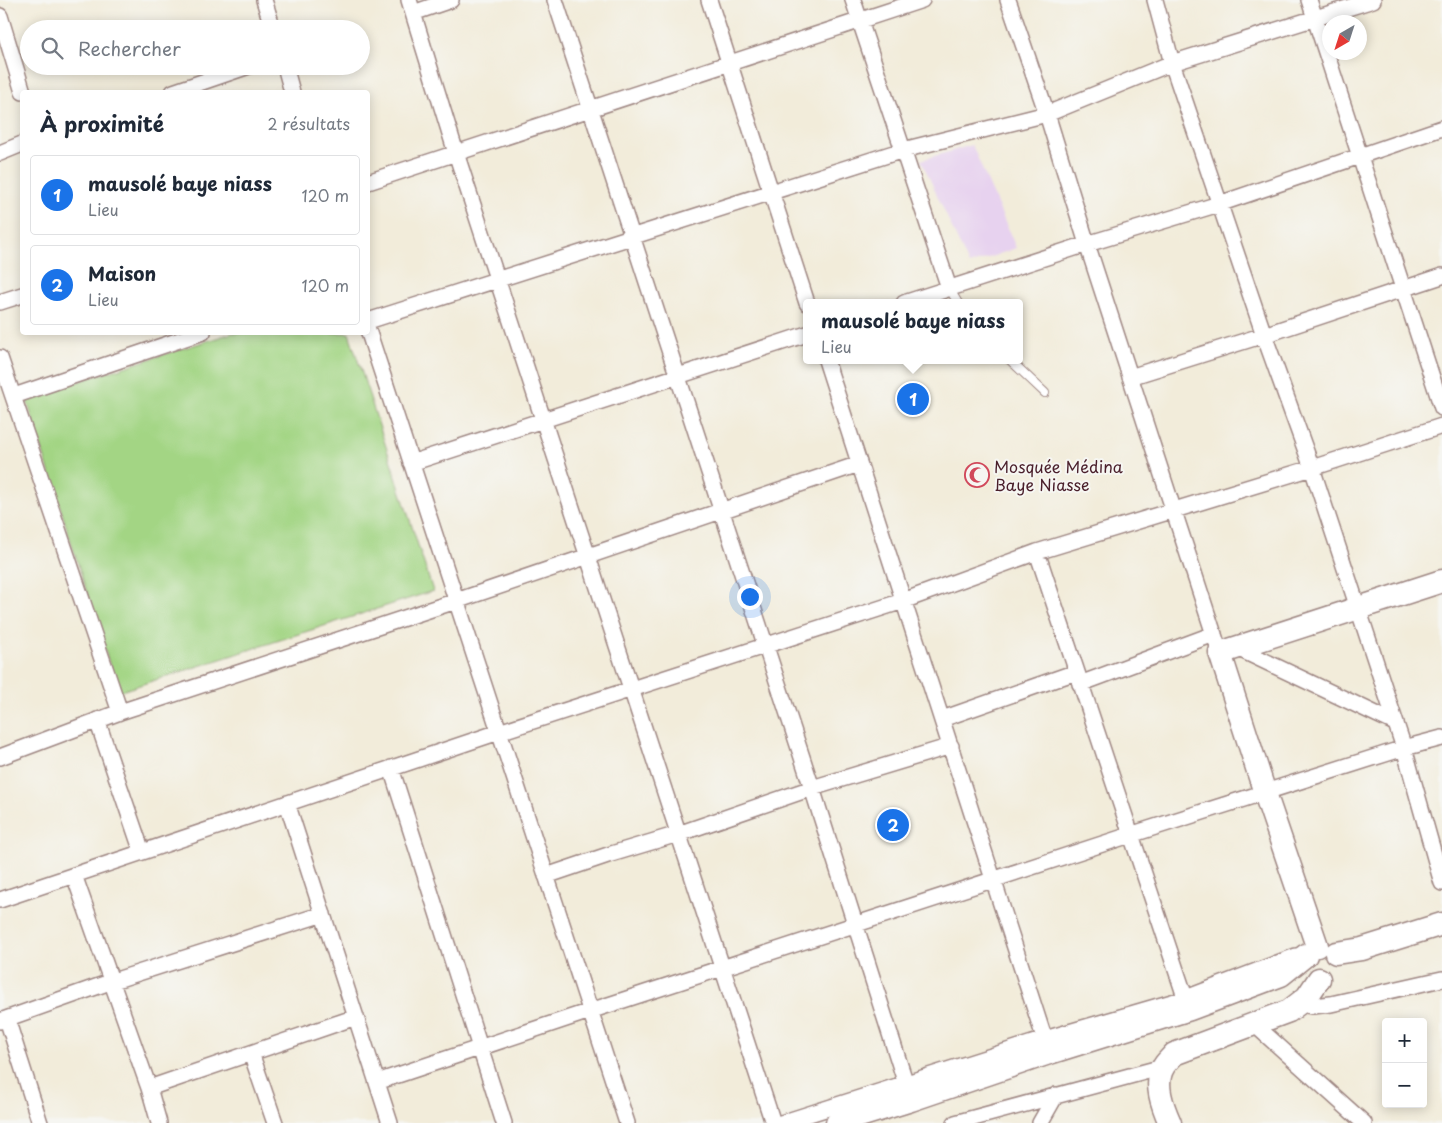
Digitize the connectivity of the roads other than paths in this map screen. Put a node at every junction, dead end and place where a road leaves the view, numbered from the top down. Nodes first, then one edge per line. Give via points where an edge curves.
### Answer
1 (264, 0) edge
2 (451, 0) edge
3 (555, 0) edge
4 (709, 0) edge
5 (853, 0) edge
6 (922, 0) edge
7 (1008, 0) edge
8 (1155, 0) edge
9 (1309, 0) edge
10 (1373, 0) edge
11 (411, 6) edge
12 (0, 16) edge
13 (1315, 18) junction
14 (270, 20) edge
15 (860, 20) junction
16 (730, 63) junction
17 (1172, 63) junction
18 (223, 75) edge
19 (287, 75) edge
20 (22, 90) edge
21 (179, 90) edge
22 (291, 90) edge
23 (590, 109) junction
24 (1047, 114) junction
25 (1442, 128) edge
26 (20, 145) edge
27 (903, 150) junction
28 (456, 153) junction
29 (0, 154) edge
30 (1360, 155) junction
31 (370, 181) edge
32 (771, 192) junction
33 (1219, 204) junction
34 (632, 236) junction
35 (1087, 244) junction
36 (1442, 276) edge
37 (497, 280) junction
38 (949, 288) junction
39 (1403, 289) junction
40 (20, 296) edge
41 (806, 299) edge
42 (916, 299) edge
43 (956, 299) edge
44 (0, 302) edge
45 (370, 320) edge
46 (194, 335) edge
47 (370, 335) edge
48 (803, 335) edge
49 (1264, 335) junction
50 (827, 364) edge
51 (1014, 364) edge
52 (1, 367) edge
53 (677, 376) junction
54 (1130, 377) junction
55 (1045, 394) dead end
56 (14, 396) junction
57 (1442, 408) edge
58 (543, 420) junction
59 (1442, 426) edge
60 (411, 463) junction
61 (859, 464) junction
62 (1312, 468) junction
63 (1172, 510) junction
64 (721, 511) junction
65 (1037, 552) junction
66 (588, 556) junction
67 (1442, 581) edge
68 (456, 601) junction
69 (903, 601) junction
70 (1358, 609) junction
71 (1223, 645) junction
72 (764, 646) junction
73 (1078, 678) junction
74 (631, 689) junction
75 (120, 712) junction
76 (942, 719) junction
77 (97, 720) junction
78 (1395, 722) junction
79 (499, 732) junction
80 (1440, 740) edge
81 (951, 746) junction
82 (1404, 748) junction
83 (0, 757) edge
84 (391, 768) junction
85 (812, 788) junction
86 (1265, 793) junction
87 (287, 803) junction
88 (678, 834) junction
89 (1130, 835) junction
90 (142, 852) junction
91 (74, 875) junction
92 (546, 876) junction
93 (994, 879) junction
94 (1442, 883) edge
95 (0, 900) edge
96 (323, 914) junction
97 (854, 924) junction
98 (1442, 924) edge
99 (1320, 961) junction
100 (722, 968) junction
101 (1442, 979) edge
102 (110, 982) junction
103 (1188, 1004) junction
104 (1300, 1004) junction
105 (590, 1011) junction
106 (356, 1017) junction
107 (3, 1020) edge
108 (1254, 1024) junction
109 (1047, 1046) junction
110 (480, 1048) junction
111 (252, 1052) junction
112 (1163, 1066) junction
113 (377, 1082) junction
114 (148, 1088) junction
115 (908, 1092) junction
116 (1056, 1095) junction
117 (979, 1120) edge
118 (38, 1122) edge
119 (159, 1123) edge
120 (274, 1123) edge
121 (390, 1123) edge
122 (504, 1123) edge
123 (627, 1123) edge
124 (773, 1123) edge
125 (781, 1123) edge
126 (837, 1123) edge
127 (955, 1123) edge
128 (1040, 1123) edge
129 (1170, 1123) edge
130 (1364, 1123) edge

1 - 14 street
2 - 11 street
3 - 23 street
4 - 16 street
5 - 15 street
6 - 15 street
7 - 24 street
8 - 17 street
9 - 13 street
10 - 13 street
11 - 28 street
12 - 20 street
13 - 17 street
13 - 30 street
15 - 16 street
15 - 27 street
16 - 23 street
16 - 32 street
17 - 24 street
17 - 33 street
18 - 21 street
19 - 22 street
23 - 28 street
23 - 34 street
24 - 27 street
24 - 35 street
25 - 30 street
26 - 29 street
27 - 32 street
27 - 38 street
28 - 31 street
28 - 37 street
30 - 33 street
30 - 39 street
32 - 34 street
32 - 41 street
33 - 35 street
33 - 49 street
34 - 37 street
34 - 53 street
35 - 38 street
35 - 54 street
36 - 39 street
37 - 45 street
37 - 58 street
38 - 42 street
38 - 43 lane
39 - 49 street
39 - 57 street
40 - 44 street
46 - 56 street
47 - 60 street
48 - 53 street
49 - 54 street
49 - 62 street
50 - 61 street
51 - 55 lane
52 - 56 street
53 - 58 street
53 - 64 street
54 - 63 street
56 - 75 street
58 - 60 street
58 - 66 street
59 - 62 street
60 - 68 street
61 - 64 street
61 - 69 street
62 - 63 street
62 - 70 street
63 - 65 street
63 - 71 street
64 - 66 street
64 - 72 street
65 - 69 street
65 - 73 street
66 - 68 street
66 - 74 street
67 - 70 street
68 - 75 street
68 - 79 street
69 - 72 street
69 - 76 street
70 - 71 street
70 - 78 street
71 - 73 street
71 - 78 street
71 - 86 street
72 - 74 street
72 - 85 street
73 - 76 street
73 - 89 street
74 - 79 street
74 - 88 street
75 - 77 street
76 - 81 street
77 - 83 street
77 - 90 street
78 - 82 street
79 - 84 street
79 - 92 street
80 - 82 street
81 - 85 street
81 - 93 street
82 - 86 street
82 - 94 street
84 - 87 street
84 - 110 street
85 - 88 street
85 - 97 street
86 - 89 street
86 - 99 street
87 - 90 street
87 - 96 street
88 - 92 street
88 - 100 street
89 - 93 street
89 - 103 street
90 - 91 street
91 - 95 street
91 - 102 street
92 - 105 street
93 - 97 street
93 - 109 street
96 - 102 street
96 - 106 street
97 - 100 street
97 - 115 street
98 - 99 street
99 - 103 street
99 - 103 street
99 - 104 street
100 - 105 street
100 - 124 street
101 - 104 street via 1331,1004
102 - 107 street
102 - 114 street
103 - 109 street
104 - 108 street
105 - 110 street
105 - 123 street
106 - 111 street
106 - 113 street
107 - 118 street
108 - 112 street via 1174,1054
108 - 130 street
109 - 115 street
110 - 113 street
110 - 122 street
111 - 114 street
111 - 120 street
112 - 116 street
112 - 129 street via 1160,1095
113 - 121 street
114 - 119 street
115 - 125 street
115 - 126 street
116 - 117 street
116 - 128 street
117 - 127 street

